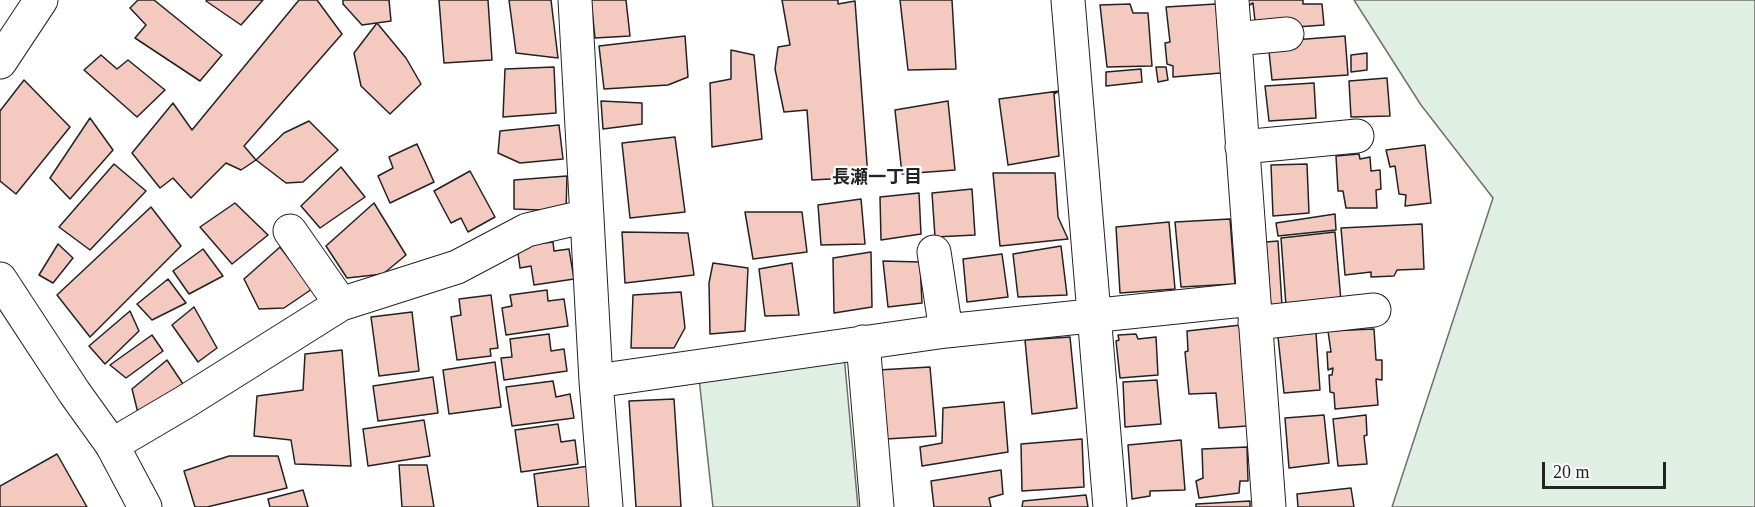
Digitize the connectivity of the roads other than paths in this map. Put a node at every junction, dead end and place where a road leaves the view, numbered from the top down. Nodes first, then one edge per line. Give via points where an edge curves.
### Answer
1 (41, 0) edge
2 (575, 0) edge
3 (1068, 0) edge
4 (1232, 0) edge
5 (1287, 34) dead end
6 (1235, 39) junction
7 (0, 62) edge
8 (1357, 136) dead end
9 (1242, 147) junction
10 (586, 216) junction
11 (290, 231) dead end
12 (934, 252) dead end
13 (0, 279) edge
14 (341, 304) junction
15 (1374, 310) dead end
16 (1254, 311) junction
17 (1095, 315) junction
18 (946, 331) junction
19 (862, 342) junction
20 (596, 381) junction
21 (112, 445) junction
22 (145, 507) edge
23 (606, 507) edge
24 (877, 507) edge
25 (1110, 507) edge
26 (1269, 507) edge

1 - 7 street
2 - 10 street
3 - 17 street
4 - 6 street
5 - 6 street
6 - 9 street
8 - 9 street
9 - 16 street
10 - 14 street via 527,230 457,267
10 - 20 street
11 - 14 street
12 - 18 street
13 - 21 street
14 - 21 street
15 - 16 street
16 - 17 street
16 - 26 street
17 - 18 street
17 - 25 street
18 - 19 street
19 - 20 street
19 - 24 street
20 - 23 street
21 - 22 street

